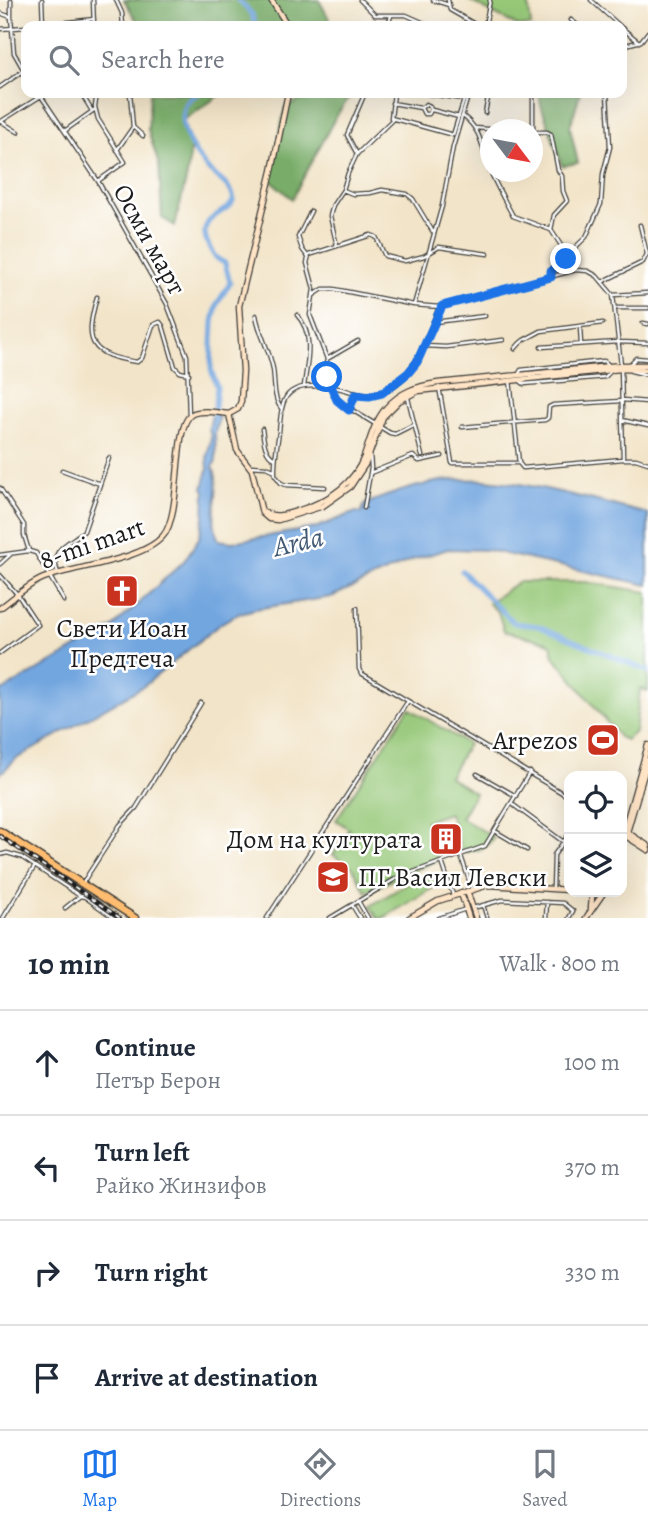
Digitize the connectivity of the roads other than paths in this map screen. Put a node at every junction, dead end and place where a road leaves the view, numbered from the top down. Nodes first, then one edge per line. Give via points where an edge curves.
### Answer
1 (11, 0) edge
2 (42, 0) edge
3 (93, 0) edge
4 (116, 0) edge
5 (271, 0) edge
6 (360, 0) edge
7 (433, 0) edge
8 (490, 0) edge
9 (591, 0) edge
10 (448, 2) edge
11 (0, 13) edge
12 (391, 16) junction
13 (11, 17) junction
14 (94, 19) joint
15 (43, 21) edge
16 (79, 21) edge
17 (123, 21) edge
18 (285, 21) edge
19 (389, 21) edge
20 (420, 21) edge
21 (466, 21) edge
22 (486, 21) edge
23 (614, 21) edge
24 (21, 28) edge
25 (0, 29) edge
26 (12, 29) junction
27 (627, 32) edge
28 (648, 32) edge
29 (639, 42) junction
30 (627, 45) edge
31 (21, 65) edge
32 (21, 74) edge
33 (0, 77) edge
34 (5, 84) junction
35 (0, 87) edge
36 (34, 98) edge
37 (43, 98) edge
38 (83, 98) edge
39 (96, 98) edge
40 (130, 98) edge
41 (287, 98) edge
42 (363, 98) edge
43 (393, 98) edge
44 (430, 98) edge
45 (458, 98) edge
46 (466, 98) edge
47 (488, 98) edge
48 (533, 98) edge
49 (607, 98) edge
50 (464, 99) joint
51 (392, 103) junction
52 (428, 104) junction
53 (95, 107) junction
54 (421, 108) junction
55 (431, 110) junction
56 (93, 112) junction
57 (485, 113) dead end
58 (461, 116) junction
59 (393, 119) junction
60 (533, 119) edge
61 (0, 121) edge
62 (132, 127) junction
63 (475, 128) junction
64 (480, 128) edge
65 (65, 130) junction
66 (18, 132) dead end
67 (543, 132) edge
68 (143, 136) dead end
69 (480, 138) edge
70 (117, 150) junction
71 (357, 154) junction
72 (98, 181) junction
73 (495, 182) edge
74 (343, 190) junction
75 (311, 211) dead end
76 (640, 225) dead end
77 (551, 230) junction
78 (434, 233) junction
79 (337, 246) junction
80 (428, 254) junction
81 (488, 254) dead end
82 (307, 257) junction
83 (560, 263) junction
84 (551, 277) junction
85 (602, 282) junction
86 (648, 286) edge
87 (647, 293) edge
88 (314, 295) junction
89 (97, 297) dead end
90 (614, 298) junction
91 (414, 305) junction
92 (441, 307) junction
93 (648, 307) edge
94 (615, 308) junction
95 (256, 315) dead end
96 (297, 315) dead end
97 (485, 316) dead end
98 (434, 322) junction
99 (603, 323) dead end
100 (580, 327) junction
101 (503, 340) dead end
102 (358, 341) dead end
103 (618, 341) junction
104 (648, 343) edge
105 (581, 344) junction
106 (424, 346) junction
107 (541, 347) dead end
108 (515, 349) dead end
109 (327, 359) junction
110 (648, 359) edge
111 (621, 367) junction
112 (629, 367) junction
113 (611, 368) junction
114 (648, 370) edge
115 (189, 374) junction
116 (518, 377) junction
117 (510, 378) junction
118 (304, 386) junction
119 (439, 387) junction
120 (355, 395) junction
121 (408, 398) dead end
122 (622, 400) junction
123 (648, 402) edge
124 (281, 408) junction
125 (349, 410) junction
126 (227, 414) junction
127 (189, 416) junction
128 (622, 420) junction
129 (515, 422) junction
130 (413, 425) junction
131 (377, 426) junction
132 (462, 426) dead end
133 (648, 426) edge
134 (262, 429) dead end
135 (370, 454) junction
136 (422, 456) dead end
137 (442, 456) dead end
138 (108, 458) dead end
139 (623, 459) junction
140 (276, 460) junction
141 (519, 463) junction
142 (648, 463) edge
143 (250, 466) junction
144 (62, 470) dead end
145 (274, 470) junction
146 (370, 473) junction
147 (100, 484) junction
148 (325, 487) dead end
149 (0, 488) edge
150 (363, 508) dead end
151 (261, 509) junction
152 (29, 551) junction
153 (11, 554) junction
154 (0, 555) edge
155 (0, 564) edge
156 (58, 573) junction
157 (0, 575) edge
158 (50, 576) junction
159 (18, 595) junction
160 (64, 601) dead end
161 (0, 608) edge
162 (357, 608) dead end
163 (0, 653) edge
164 (408, 701) junction
165 (201, 703) dead end
166 (648, 745) edge
167 (648, 760) edge
168 (530, 772) junction
169 (477, 774) dead end
170 (564, 794) edge
171 (516, 796) junction
172 (512, 804) junction
173 (0, 831) edge
174 (495, 831) junction
175 (624, 834) edge
176 (624, 834) edge
177 (627, 837) edge
178 (564, 842) joint
179 (648, 848) edge
180 (527, 850) dead end
181 (0, 855) edge
182 (461, 856) junction
183 (442, 862) junction
184 (35, 866) junction
185 (82, 884) junction
186 (553, 889) junction
187 (469, 890) junction
188 (564, 890) edge
189 (461, 893) junction
190 (453, 895) junction
191 (80, 896) junction
192 (591, 897) edge
193 (601, 897) edge
194 (358, 901) junction
195 (547, 902) junction
196 (352, 905) junction
197 (483, 905) junction
198 (65, 908) dead end
199 (473, 908) junction
200 (466, 909) junction
201 (272, 910) junction
202 (591, 911) junction
203 (3, 918) edge
204 (114, 918) edge
205 (135, 918) edge
206 (267, 918) edge
207 (274, 918) edge
208 (330, 918) edge
209 (360, 918) edge
210 (368, 918) edge
211 (409, 918) edge
212 (439, 918) edge
213 (469, 918) edge
214 (477, 918) edge
215 (487, 918) edge
216 (546, 918) edge
217 (569, 918) edge
218 (587, 918) edge

1 - 13 street
2 - 15 street
3 - 14 street
4 - 17 street
5 - 18 main road
6 - 12 street via 374,15
7 - 10 street
8 - 22 street
9 - 23 street
10 - 21 street via 450,10
11 - 13 street
12 - 19 street
12 - 20 street via 406,15
13 - 26 street
14 - 16 street
24 - 26 street
25 - 26 street
26 - 31 street via 14,53
27 - 29 street
28 - 29 street
29 - 30 street
32 - 34 street
33 - 34 street
34 - 35 street
36 - 61 street
37 - 65 street, Осми март
38 - 56 street
39 - 53 street
40 - 62 street
41 - 126 main road via 239,306 242,393 238,409
42 - 71 street via 347,135
43 - 51 street
44 - 52 street
45 - 50 street
46 - 58 street
47 - 57 street
48 - 60 street
49 - 83 street via 610,147 602,177 602,201 590,232
50 - 58 street
51 - 54 street
51 - 59 street
52 - 54 street
52 - 55 street
53 - 56 street
53 - 70 street
54 - 55 street via 424,114
55 - 58 street
56 - 65 street
58 - 59 street via 453,135
58 - 63 street
58 - 78 street
59 - 71 street
61 - 66 street
62 - 68 street
62 - 70 street
63 - 64 street
63 - 69 street
65 - 72 street, Осми март
67 - 77 street via 551,134 567,201 554,215
70 - 72 street via 125,163
71 - 74 street
72 - 115 street, Осми март via 167,304 186,350
73 - 77 street via 513,216
74 - 78 street via 407,194
74 - 79 street via 331,210
75 - 82 street via 298,237
76 - 85 street via 646,250 643,262
77 - 83 street via 565,252
78 - 80 street
79 - 80 street via 371,235 387,257 405,261
79 - 82 street
80 - 81 street via 439,247
80 - 91 street
82 - 88 street
83 - 84 street
84 - 85 street via 584,270
84 - 92 street
85 - 90 street
86 - 87 street
87 - 90 street
88 - 91 street via 334,289
88 - 109 street via 310,315
89 - 115 street via 89,328 100,350 137,362 153,325 160,322 175,367
90 - 94 street
91 - 92 street
92 - 98 street
93 - 94 street
94 - 103 street
95 - 124 street
96 - 118 street via 309,338
97 - 98 street
98 - 106 street
99 - 100 street
100 - 105 street
100 - 108 street via 541,331
101 - 106 street
102 - 109 street
103 - 104 street
103 - 105 street
103 - 111 street
105 - 107 street
106 - 120 street via 413,368 393,387 375,395
109 - 125 street, bridge via 325,368 334,394
110 - 112 street via 636,358
111 - 112 main road
111 - 113 main road
111 - 122 street
112 - 114 main road
113 - 116 main road
113 - 116 street via 604,361 521,370
115 - 127 street, Осми март
116 - 117 main road
117 - 119 main road
117 - 129 street
117 - 131 main road via 413,388 393,400
118 - 120 street via 337,388
118 - 124 street via 289,393
119 - 131 main road via 408,395
119 - 141 street via 451,462
120 - 125 street
121 - 130 street
122 - 123 street
122 - 128 street
122 - 129 street via 553,405 547,419
124 - 140 street
125 - 131 street
126 - 127 main road via 196,412
126 - 143 main road via 237,450
127 - 156 main road, 8-mi mart via 171,521 161,539 133,553
128 - 133 street
128 - 139 street
129 - 132 street
129 - 141 street
130 - 131 street via 395,433
130 - 136 street
131 - 135 main road
131 - 151 main road via 359,468 340,491 295,512 272,516
134 - 140 street via 265,449
135 - 146 street
135 - 151 main road via 350,486 323,506 278,520
137 - 146 street via 419,461 413,456
138 - 147 street
139 - 141 street via 523,468
139 - 142 street
140 - 145 street
143 - 145 street
143 - 151 main road
144 - 147 street
145 - 148 street via 286,485
146 - 150 street
147 - 156 street via 84,531 60,550
149 - 152 street via 24,525
152 - 153 street
152 - 158 street via 36,553
153 - 154 street
153 - 155 street
156 - 158 main road, 8-mi mart
157 - 159 street
158 - 159 main road, 8-mi mart
158 - 160 street
159 - 161 main road, 8-mi mart
159 - 163 street via 37,627
162 - 164 street via 360,671
164 - 168 street
164 - 201 street
165 - 185 street
166 - 175 main road
167 - 176 main road
168 - 170 street
168 - 171 street
169 - 171 street
171 - 172 street
172 - 174 street
172 - 178 street
173 - 185 main road
174 - 180 street
174 - 182 street via 485,846
177 - 179 main road
178 - 186 street via 555,855
181 - 184 street via 15,854
182 - 183 street
182 - 187 street
183 - 190 street
183 - 194 street via 397,878
184 - 191 street
184 - 203 street
185 - 205 main road
186 - 187 main road via 501,885
186 - 188 main road
187 - 189 main road
187 - 199 main road
189 - 190 main road
189 - 200 main road
190 - 211 main road
191 - 198 street
191 - 204 street
192 - 202 main road
193 - 202 main road
194 - 196 street
194 - 210 street
195 - 197 street via 502,900
195 - 216 street
195 - 217 street via 563,903 573,911
196 - 208 street
196 - 209 street
197 - 199 street
197 - 215 street
199 - 214 main road
200 - 212 street
200 - 213 main road
201 - 206 street
201 - 207 street
202 - 218 main road

